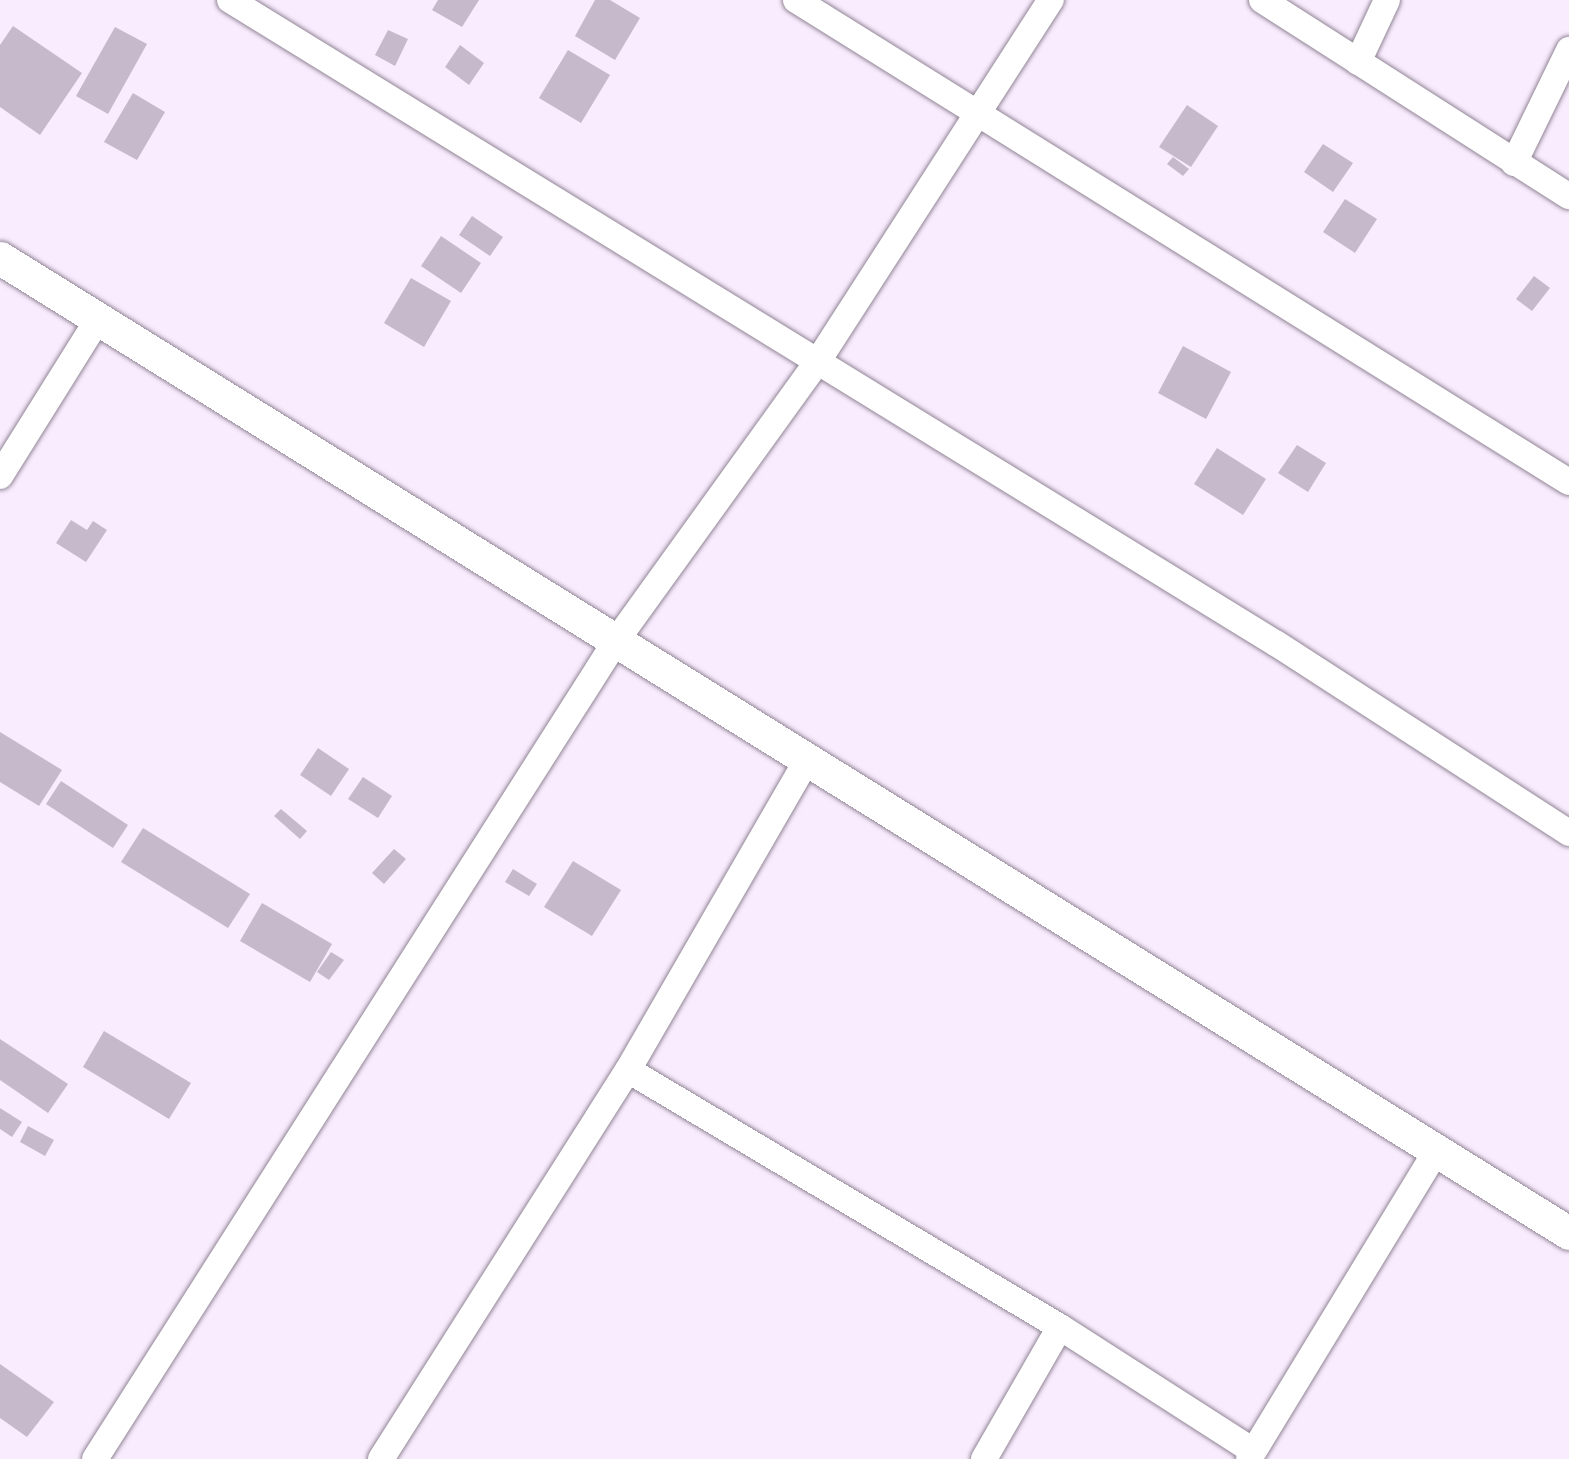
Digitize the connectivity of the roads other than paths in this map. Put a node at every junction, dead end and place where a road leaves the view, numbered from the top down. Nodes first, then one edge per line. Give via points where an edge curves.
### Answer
1 (230, 0) edge
2 (796, 0) edge
3 (1051, 0) edge
4 (1262, 0) edge
5 (1387, 0) edge
6 (1569, 50) edge
7 (1358, 62) junction
8 (980, 111) junction
9 (1514, 163) junction
10 (1569, 196) edge
11 (0, 258) edge
12 (98, 319) junction
13 (818, 361) junction
14 (0, 476) edge
15 (1569, 482) edge
16 (616, 641) junction
17 (807, 760) junction
18 (1569, 833) edge
19 (628, 1070) junction
20 (1437, 1151) junction
21 (1569, 1233) edge
22 (1060, 1327) junction
23 (1251, 1455) edge
24 (95, 1459) edge
25 (381, 1459) edge
26 (984, 1459) edge

1 - 13 street
2 - 8 street
3 - 8 street
4 - 7 street
5 - 7 street
6 - 9 street
7 - 9 street
8 - 13 street
8 - 15 street
9 - 10 street
11 - 12 street
12 - 14 street
12 - 16 street
13 - 16 street
13 - 18 street via 1277,644
16 - 17 street
16 - 24 street
17 - 19 street
17 - 20 street
19 - 22 street
19 - 25 street
20 - 21 street
20 - 23 street
22 - 23 street
22 - 26 street

